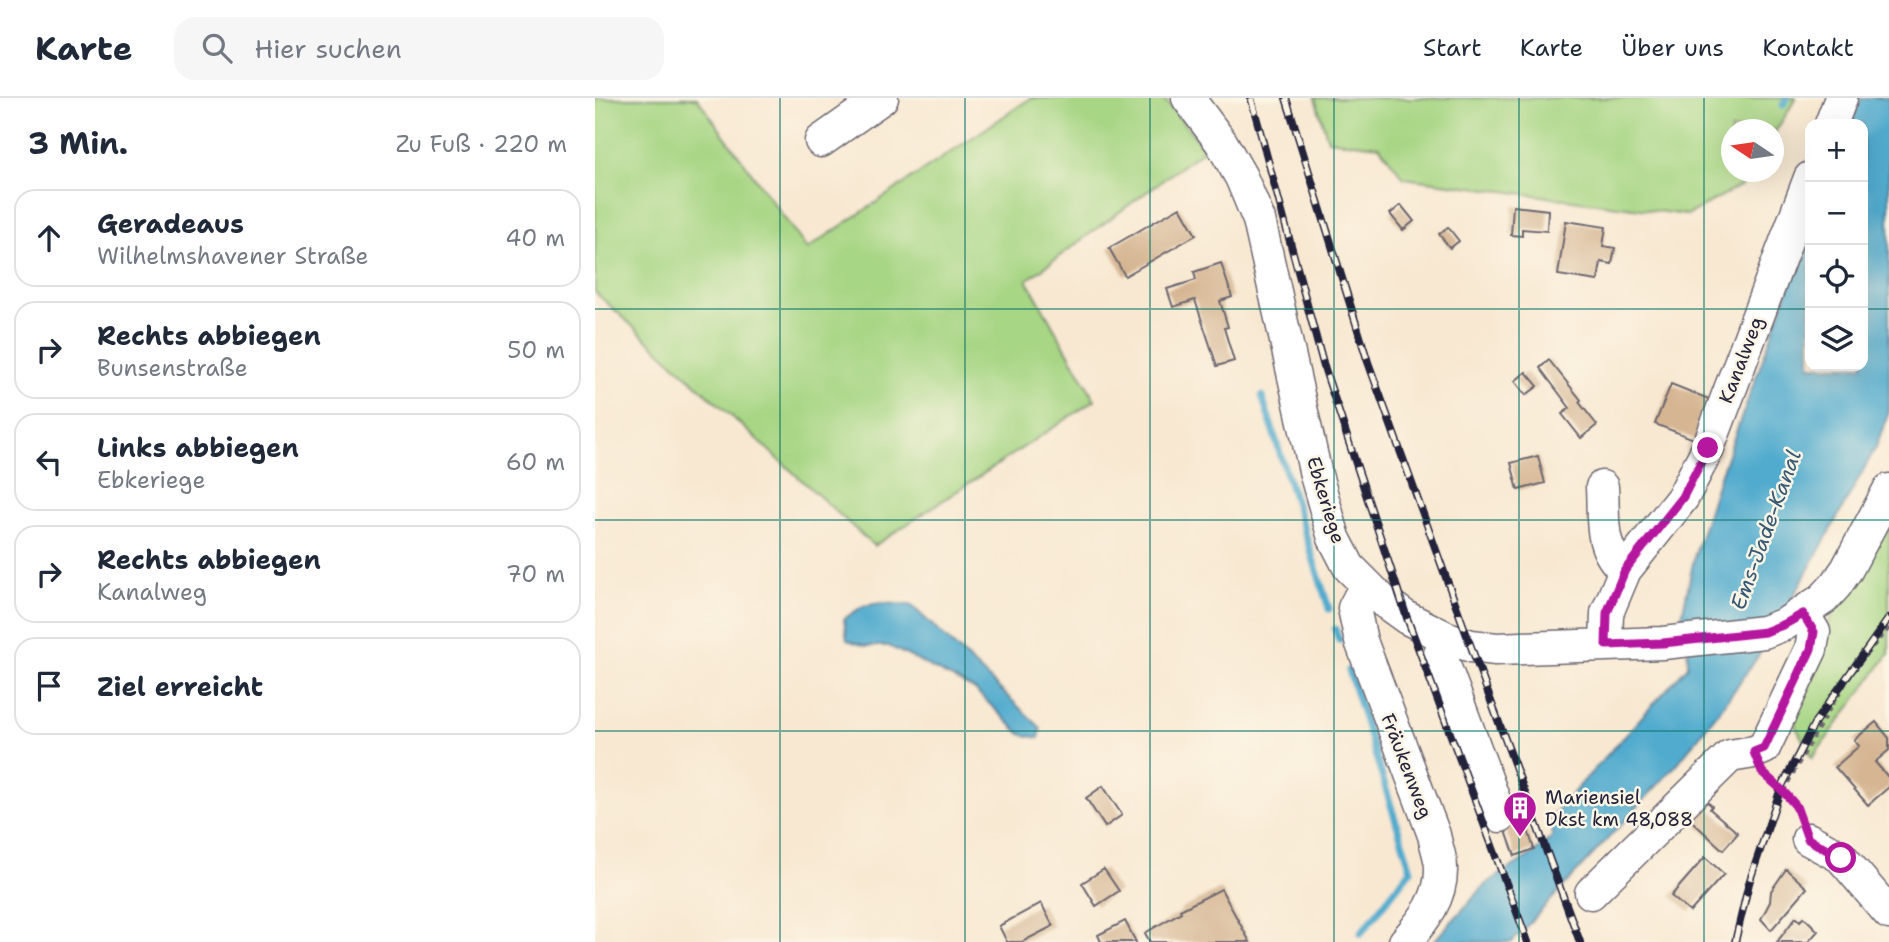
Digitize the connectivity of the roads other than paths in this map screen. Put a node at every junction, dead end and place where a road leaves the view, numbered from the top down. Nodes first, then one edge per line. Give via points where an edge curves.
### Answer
1 (882, 98) edge
2 (1188, 98) edge
3 (1840, 98) edge
4 (1833, 119) edge
5 (821, 141) dead end
6 (1808, 182) edge
7 (1602, 487) dead end
8 (1889, 490) edge
9 (1625, 570) junction
10 (1366, 585) junction
11 (1803, 614) junction
12 (1445, 637) junction
13 (1606, 645) junction
14 (1500, 816) dead end
15 (1808, 839) road end
16 (1591, 893) dead end
17 (1889, 913) edge
18 (1405, 942) edge

1 - 5 street
2 - 10 street, Ebkeriege via 1221,142 1259,220 1334,538 1349,568
3 - 4 street
6 - 9 street, Kanalweg via 1708,448 1683,497
7 - 9 street via 1605,543
8 - 11 street, Ebkeriege via 1836,585
9 - 13 street, Kanalweg via 1607,613
10 - 12 street, Ebkeriege via 1407,618
10 - 18 street, Fräukenweg via 1354,608 1360,641 1442,866 1439,891 1425,919
11 - 13 street, Ebkeriege via 1765,632
11 - 16 street via 1814,632 1811,649 1764,748 1730,756
12 - 13 street, Ebkeriege via 1496,649
12 - 14 street via 1440,654
15 - 17 street via 1841,858

